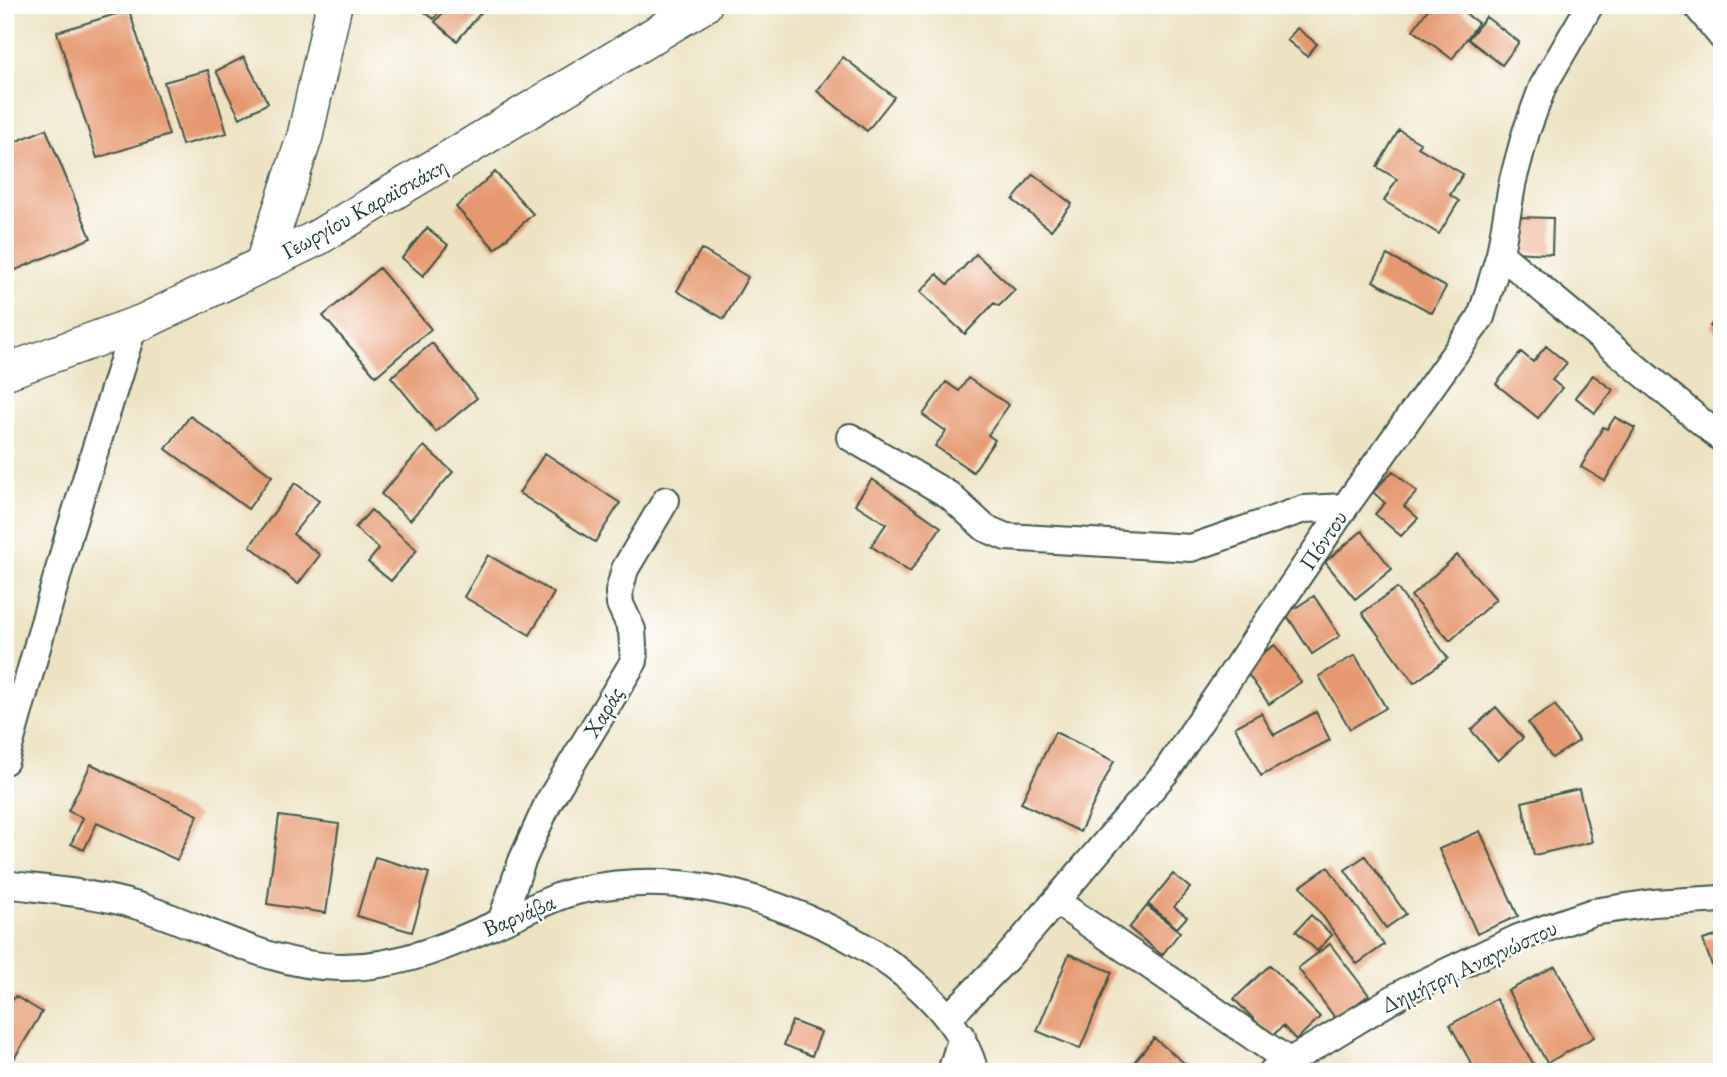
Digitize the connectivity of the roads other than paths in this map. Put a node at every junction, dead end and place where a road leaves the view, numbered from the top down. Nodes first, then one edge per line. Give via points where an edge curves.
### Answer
1 (334, 5) edge
2 (704, 5) edge
3 (1590, 5) edge
4 (1696, 5) edge
5 (1722, 37) edge
6 (1500, 254) junction
7 (263, 263) junction
8 (134, 325) junction
9 (5, 372) edge
10 (850, 437) dead end
11 (1722, 439) edge
12 (666, 500) dead end
13 (1345, 507) junction
14 (5, 761) edge
15 (5, 884) edge
16 (1722, 899) edge
17 (1057, 901) junction
18 (501, 922) junction
19 (956, 1026) junction
20 (1280, 1066) edge
21 (951, 1072) edge
22 (975, 1072) edge

1 - 7 main road via 305,136
2 - 7 main road, Γεωργίου Καραϊσκάκη via 362,212
3 - 6 street, Πόντου via 1543,86 1526,132
4 - 5 street
6 - 11 street
6 - 13 street, Πόντου via 1481,317
7 - 8 main road, Γεωργίου Καραϊσκάκη
8 - 9 main road, Γεωργίου Καραϊσκάκη
8 - 14 street
10 - 13 street via 948,495 985,528 1006,537 1191,548 1304,509
12 - 18 street, Χαράς via 625,569 619,592 632,630 634,661 548,803
13 - 17 street, Πόντου via 1165,773
15 - 18 street, Βαρνάβα via 136,905 279,957 341,967 408,960
16 - 20 street, Δημήτρη Αναγνώστου via 1592,912 1518,938 1406,991
17 - 19 street, Πόντου
17 - 20 street
18 - 19 street, Βαρνάβα via 578,890 662,883 705,888 819,923 865,947 903,973
19 - 21 street
19 - 22 street, Βαρνάβα

